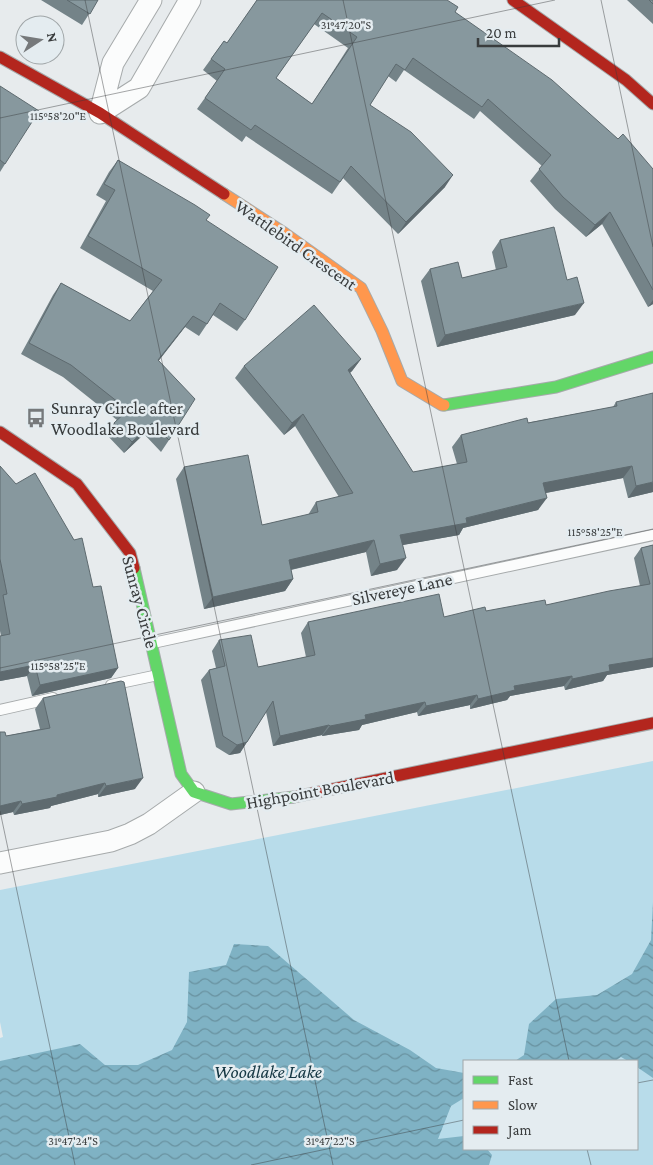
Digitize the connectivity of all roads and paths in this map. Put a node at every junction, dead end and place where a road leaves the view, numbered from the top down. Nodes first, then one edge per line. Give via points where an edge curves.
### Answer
1 (151, 0) edge
2 (190, 0) edge
3 (513, 0) edge
4 (0, 57) edge
5 (653, 104) edge
6 (100, 113) junction
7 (653, 357) edge
8 (0, 432) edge
9 (653, 535) edge
10 (152, 644) junction
11 (159, 674) junction
12 (103, 687) edge
13 (65, 695) edge
14 (0, 710) edge
15 (653, 724) edge
16 (194, 792) junction
17 (0, 863) edge

1 - 6 street via 113,63
2 - 6 street via 139,88
3 - 5 street via 626,80
4 - 6 street, Wattlebird Crescent
6 - 7 street, Wattlebird Crescent via 360,288 402,381 442,405 556,387
8 - 10 street, Sunray Circle via 76,484 130,553
9 - 10 lane, Silvereye Lane
10 - 11 street, Sunray Circle
11 - 12 lane
11 - 16 street, Sunray Circle via 178,764
13 - 14 lane
15 - 16 street, Highpoint Boulevard via 306,796 231,804
16 - 17 street via 149,824 111,841

